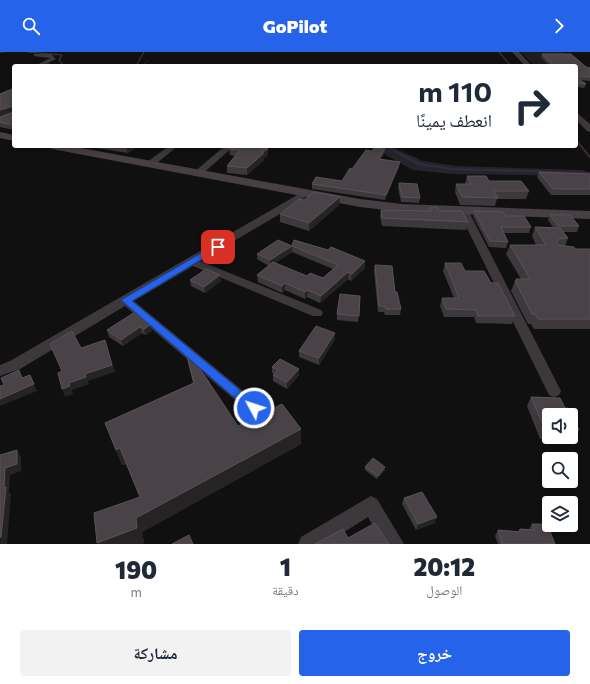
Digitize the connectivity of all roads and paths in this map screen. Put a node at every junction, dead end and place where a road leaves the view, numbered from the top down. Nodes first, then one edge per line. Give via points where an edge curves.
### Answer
1 (515, 52) edge
2 (36, 55) dead end
3 (148, 60) dead end
4 (43, 64) edge
5 (144, 64) edge
6 (527, 64) edge
7 (578, 117) edge
8 (590, 129) edge
9 (0, 135) edge
10 (12, 138) edge
11 (75, 148) edge
12 (171, 148) edge
13 (228, 148) edge
14 (150, 164) junction
15 (197, 174) junction
16 (304, 194) junction
17 (463, 210) junction
18 (590, 215) edge
19 (192, 262) junction
20 (126, 300) junction
21 (317, 313) dead end
22 (0, 371) edge
23 (554, 391) dead end
24 (254, 408) dead end
25 (308, 544) edge
26 (394, 544) edge

1 - 6 street
2 - 4 street via 50,56 54,59
3 - 5 path
7 - 8 street
9 - 10 main road
11 - 14 main road
12 - 14 street
13 - 15 street
14 - 15 main road
15 - 16 main road
16 - 17 main road via 395,207
16 - 19 street
17 - 18 main road
17 - 23 street
19 - 20 street
19 - 21 street
20 - 22 street via 15,365
20 - 24 street
25 - 26 street via 371,505

